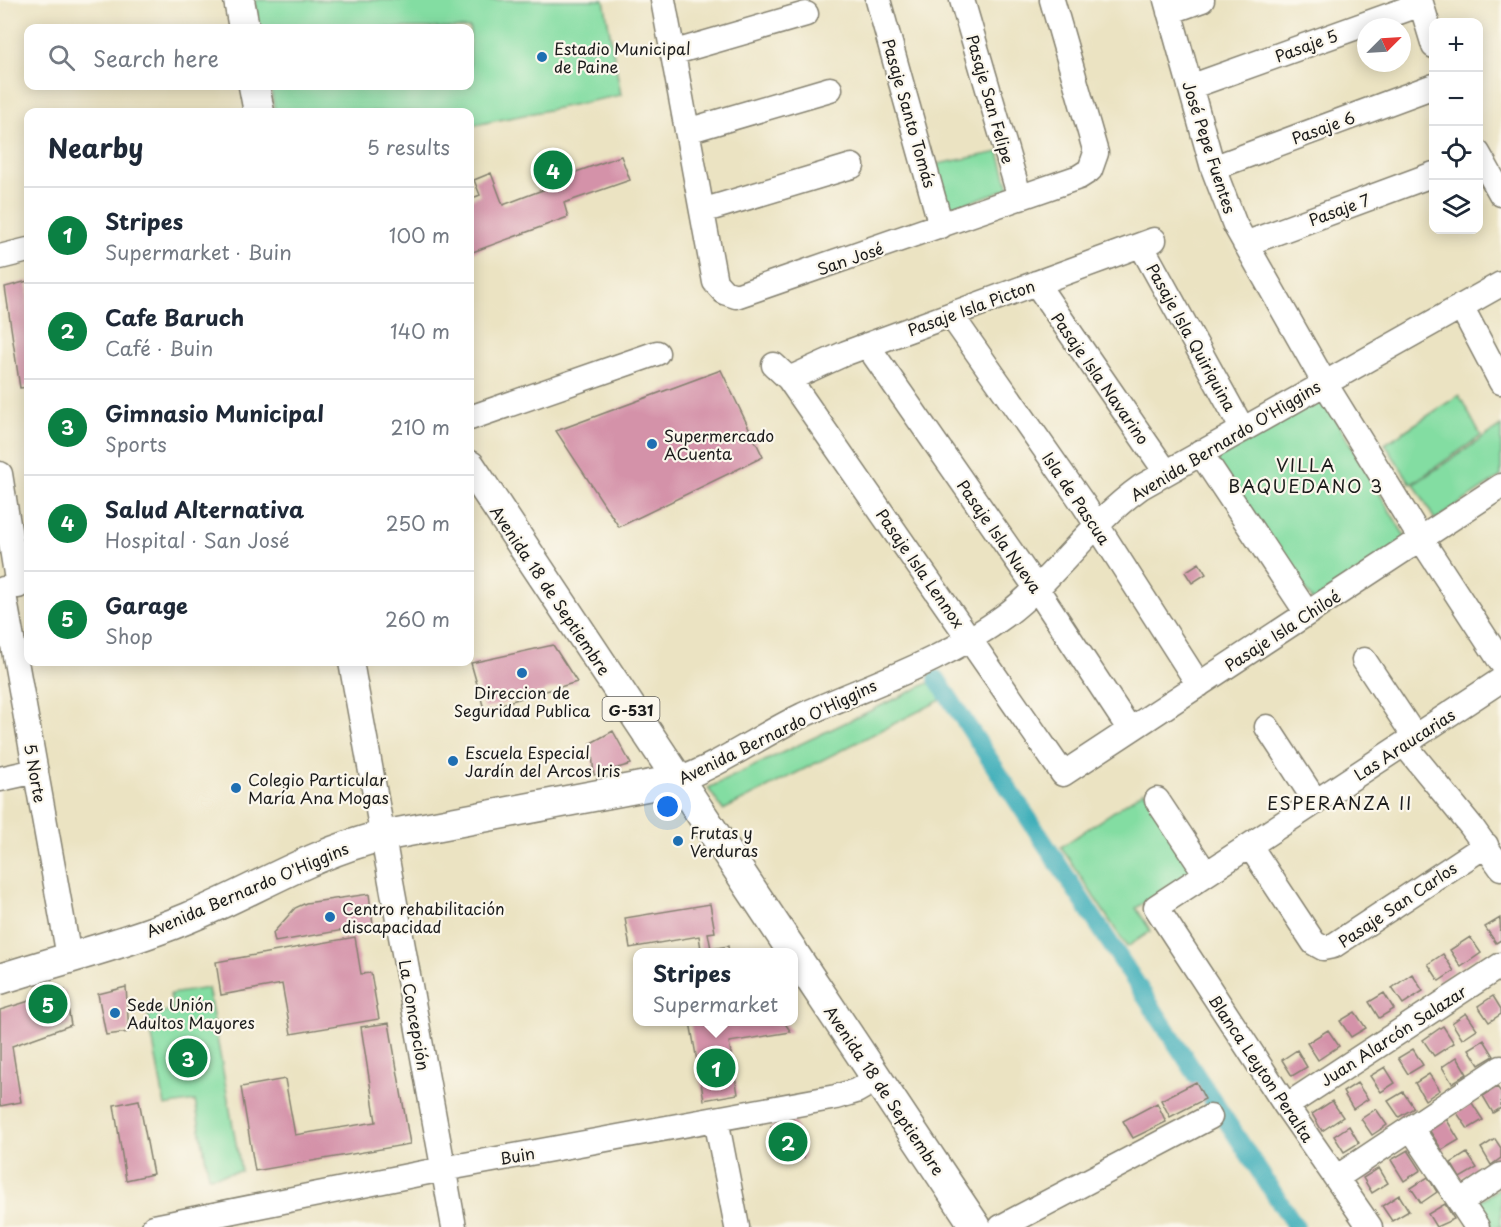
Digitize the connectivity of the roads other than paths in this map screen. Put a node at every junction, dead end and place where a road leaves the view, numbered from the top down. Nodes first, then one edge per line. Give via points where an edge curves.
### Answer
1 (239, 0) edge
2 (663, 0) edge
3 (878, 0) edge
4 (962, 0) edge
5 (1052, 0) edge
6 (1202, 0) edge
7 (1420, 2) edge
8 (1168, 6) edge
9 (806, 14) dead end
10 (243, 24) edge
11 (1429, 30) edge
12 (672, 53) junction
13 (1190, 87) junction
14 (1429, 88) edge
15 (830, 89) dead end
16 (255, 90) edge
17 (258, 108) edge
18 (687, 131) junction
19 (1483, 163) edge
20 (852, 166) dead end
21 (1213, 168) junction
22 (1429, 176) edge
23 (1501, 194) edge
24 (1020, 198) junction
25 (702, 211) junction
26 (941, 226) junction
27 (1148, 243) joint
28 (1245, 244) junction
29 (24, 251) edge
30 (0, 257) edge
31 (1036, 284) junction
32 (1501, 284) edge
33 (1461, 306) junction
34 (951, 315) junction
35 (867, 345) junction
36 (657, 353) dead end
37 (782, 372) joint
38 (1324, 382) junction
39 (1501, 382) edge
40 (474, 417) edge
41 (1242, 428) junction
42 (1200, 452) junction
43 (1166, 472) junction
44 (474, 473) edge
45 (0, 474) edge
46 (1501, 486) edge
47 (1096, 525) junction
48 (1421, 539) junction
49 (12, 587) edge
50 (1037, 589) junction
51 (1307, 614) junction
52 (971, 640) junction
53 (1364, 660) dead end
54 (1501, 662) edge
55 (352, 666) edge
56 (1501, 680) edge
57 (1199, 685) junction
58 (1267, 727) dead end
59 (1130, 730) junction
60 (1409, 741) junction
61 (36, 771) junction
62 (1063, 774) joint
63 (0, 780) edge
64 (678, 780) junction
65 (1157, 800) dead end
66 (1316, 802) junction
67 (382, 836) junction
68 (1486, 845) junction
69 (1250, 846) junction
70 (1501, 868) edge
71 (1206, 874) junction
72 (1156, 908) joint
73 (791, 948) edge
74 (69, 957) junction
75 (798, 959) edge
76 (1501, 965) edge
77 (0, 979) edge
78 (1501, 1068) edge
79 (877, 1079) junction
80 (1286, 1106) junction
81 (1210, 1117) dead end
82 (716, 1119) junction
83 (1411, 1128) junction
84 (443, 1169) junction
85 (1501, 1174) edge
86 (1336, 1178) junction
87 (1460, 1202) junction
88 (154, 1227) edge
89 (454, 1227) edge
90 (737, 1227) edge
91 (976, 1227) edge
92 (1001, 1227) edge
93 (1370, 1227) edge
94 (1477, 1227) edge

1 - 10 main road
2 - 12 street, San José
3 - 26 street, Pasaje Santo Tomás
4 - 24 street, Pasaje San Felipe
5 - 24 street, San José via 1095,159 1085,174
6 - 8 street
7 - 11 street
7 - 13 street, Pasaje 5
8 - 13 street, José Pepe Fuentes
9 - 12 street
12 - 18 street, San José
13 - 21 street, José Pepe Fuentes
14 - 21 street, Pasaje 6
15 - 18 street
16 - 17 main road
18 - 25 street, San José
19 - 23 street
20 - 25 street
21 - 28 street, José Pepe Fuentes
22 - 28 street, Pasaje 7
24 - 26 street, San José
25 - 26 street, San José via 715,282 724,292 736,296
27 - 31 street, Pasaje Isla Picton
27 - 41 street, Pasaje Isla Quiriquina
28 - 38 street, José Pepe Fuentes
29 - 30 street
31 - 34 street, Pasaje Isla Picton
31 - 43 street, Pasaje Isla Navarino
32 - 33 street, Avenida Bernardo O'Higgins
33 - 38 street, Avenida Bernardo O'Higgins
33 - 39 street
34 - 35 street, Pasaje Isla Picton
34 - 47 street, Isla de Pascua
35 - 37 street, Pasaje Isla Picton
35 - 50 street, Pasaje Isla Nueva
36 - 40 street
37 - 52 street, Pasaje Isla Lennox
38 - 41 street, Avenida Bernardo O'Higgins
38 - 48 street, José Pepe Fuentes
41 - 42 street, Avenida Bernardo O'Higgins
42 - 43 street, Avenida Bernardo O'Higgins
42 - 51 street
43 - 47 street, Avenida Bernardo O'Higgins via 1122,501
44 - 64 main road, Avenida 18 de Septiembre / G-531
45 - 49 street, 5 Norte
46 - 48 street, Pasaje Isla Chiloé
47 - 50 street, Avenida Bernardo O'Higgins
47 - 57 street, Isla de Pascua
48 - 51 street, Pasaje Isla Chiloé
48 - 54 street, José Pepe Fuentes
49 - 61 street, 5 Norte
50 - 52 street, Avenida Bernardo O'Higgins
50 - 59 street, Pasaje Isla Nueva
51 - 57 street, Pasaje Isla Chiloé
52 - 62 street, Pasaje Isla Lennox
52 - 64 street, Avenida Bernardo O'Higgins via 804,715
53 - 60 street
55 - 67 street, La Concepción
56 - 60 street, Las Araucarias
57 - 59 street, Pasaje Isla Chiloé
58 - 66 street
59 - 62 street, Pasaje Isla Chiloé
60 - 66 street, Las Araucarias
60 - 68 street
61 - 63 street
61 - 74 street, 5 Norte
64 - 67 main road, Avenida Bernardo O'Higgins
64 - 73 main road, Avenida 18 de Septiembre / G-531
65 - 71 street
66 - 69 street, Las Araucarias
67 - 74 main road, Avenida Bernardo O'Higgins via 322,854 185,919
67 - 84 street, La Concepción
68 - 69 street, Pasaje San Carlos via 1333,946 1323,948 1314,943
68 - 70 street
69 - 71 street, Las Araucarias
71 - 72 street, Las Araucarias
72 - 80 street, Blanca Leyton Peralta
74 - 77 main road, Avenida Bernardo O'Higgins
75 - 79 main road, Avenida 18 de Septiembre / G-531
76 - 80 street, Juan Alarcón Salazar
78 - 83 street
79 - 82 street, Buin via 836,1097
79 - 91 main road, Avenida 18 de Septiembre / G-531
80 - 86 street, Blanca Leyton Peralta
81 - 92 street
82 - 84 street, Buin
82 - 90 street
83 - 86 street
83 - 87 street
84 - 88 street, Buin
84 - 89 street, La Concepción
85 - 87 street
86 - 93 street, Blanca Leyton Peralta
87 - 94 street

